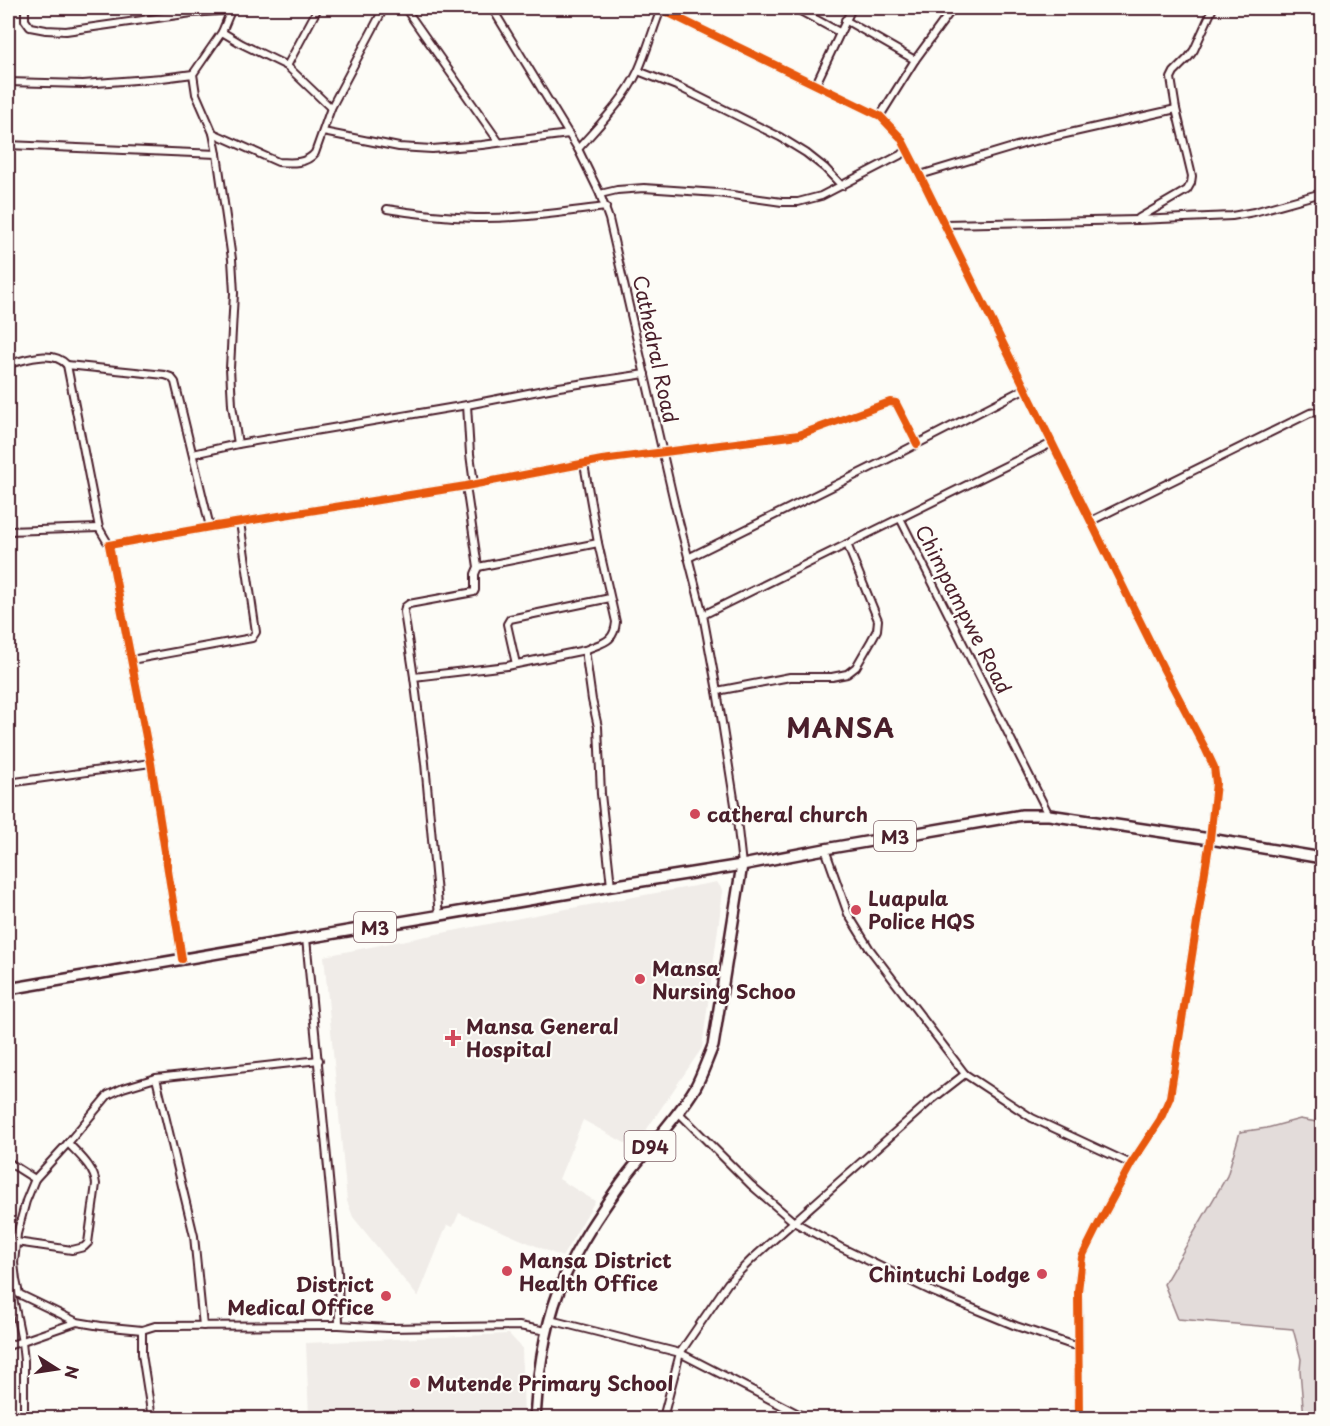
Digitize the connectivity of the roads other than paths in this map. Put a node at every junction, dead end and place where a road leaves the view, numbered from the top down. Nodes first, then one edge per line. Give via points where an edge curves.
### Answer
1 (25, 8) edge
2 (318, 8) edge
3 (384, 8) edge
4 (405, 8) edge
5 (492, 8) edge
6 (659, 8) edge
7 (795, 8) edge
8 (852, 8) edge
9 (953, 8) edge
10 (1213, 8) edge
11 (231, 9) edge
12 (845, 20) junction
13 (222, 32) junction
14 (839, 32) junction
15 (915, 60) junction
16 (287, 66) junction
17 (638, 71) junction
18 (193, 74) junction
19 (8, 82) edge
20 (816, 84) junction
21 (331, 108) junction
22 (1176, 109) junction
23 (880, 116) junction
24 (323, 132) junction
25 (213, 133) junction
26 (569, 134) junction
27 (499, 142) junction
28 (8, 145) edge
29 (578, 149) junction
30 (908, 152) junction
31 (218, 154) junction
32 (920, 175) junction
33 (842, 186) junction
34 (1323, 193) edge
35 (600, 194) junction
36 (606, 207) junction
37 (387, 209) dead end
38 (1137, 220) junction
39 (945, 224) junction
40 (8, 364) edge
41 (67, 365) junction
42 (645, 374) junction
43 (1026, 388) junction
44 (467, 405) junction
45 (1323, 415) edge
46 (1052, 443) junction
47 (238, 444) junction
48 (917, 444) junction
49 (662, 452) junction
50 (193, 454) junction
51 (584, 464) junction
52 (474, 484) junction
53 (466, 486) junction
54 (900, 518) junction
55 (1091, 521) junction
56 (240, 522) junction
57 (210, 527) junction
58 (99, 528) junction
59 (8, 531) edge
60 (598, 543) junction
61 (847, 544) junction
62 (109, 545) junction
63 (688, 558) junction
64 (478, 567) junction
65 (610, 598) junction
66 (703, 615) junction
67 (585, 650) junction
68 (131, 660) junction
69 (516, 664) junction
70 (414, 677) junction
71 (717, 691) junction
72 (151, 763) junction
73 (8, 783) edge
74 (1049, 815) junction
75 (1210, 839) junction
76 (825, 849) junction
77 (1323, 858) edge
78 (742, 865) junction
79 (611, 886) junction
80 (440, 916) junction
81 (306, 938) junction
82 (182, 959) junction
83 (8, 988) edge
84 (319, 1060) junction
85 (964, 1074) junction
86 (156, 1078) junction
87 (678, 1112) junction
88 (68, 1143) junction
89 (8, 1162) edge
90 (1131, 1164) junction
91 (35, 1179) junction
92 (794, 1222) junction
93 (16, 1242) junction
94 (13, 1297) edge
95 (550, 1320) junction
96 (76, 1322) junction
97 (339, 1325) junction
98 (203, 1326) junction
99 (142, 1330) junction
100 (547, 1331) junction
101 (22, 1342) junction
102 (8, 1346) edge
103 (1078, 1347) junction
104 (681, 1353) junction
105 (24, 1419) edge
106 (152, 1419) edge
107 (535, 1419) edge
108 (663, 1419) edge
109 (806, 1419) edge
110 (1079, 1419) edge

1 - 11 street via 25,20 30,27 66,31
2 - 16 street
3 - 21 street
4 - 27 street
5 - 26 street, Cathedral Road
6 - 17 street
6 - 20 street
7 - 14 street
8 - 12 street
9 - 15 street
10 - 22 street via 1194,50 1171,78
11 - 13 street
12 - 14 street
12 - 15 street
13 - 16 street
13 - 18 street
14 - 20 street
15 - 23 street
16 - 21 street
17 - 29 street via 616,105
17 - 33 street via 780,137 825,168
18 - 19 street via 83,84
18 - 25 street via 196,94
20 - 23 street
21 - 24 street
22 - 32 street via 1030,142
22 - 38 street via 1191,183 1187,190
23 - 30 street via 901,138
24 - 25 street via 311,158 289,163 278,162
24 - 27 street via 399,147 432,149
25 - 31 street
26 - 27 street
26 - 29 street, Cathedral Road
28 - 31 street
29 - 35 street, Cathedral Road
30 - 32 street
30 - 33 street
31 - 47 street via 232,259 230,368
32 - 39 street
33 - 35 street via 798,202 644,188
34 - 38 street via 1232,216
35 - 36 street, Cathedral Road
36 - 37 street via 476,218
36 - 42 street, Cathedral Road
38 - 39 street
39 - 43 street
40 - 41 street via 46,356 56,357
41 - 50 street via 171,377
41 - 58 street
42 - 44 street
42 - 49 street, Cathedral Road
43 - 46 street
43 - 48 street
44 - 47 street
44 - 52 street
45 - 55 street via 1310,413
46 - 54 street
46 - 55 street
47 - 50 street
48 - 49 street via 894,402 799,435
48 - 63 street
49 - 51 street
49 - 63 street, Cathedral Road
50 - 57 street
51 - 52 street
51 - 60 street
52 - 53 street
53 - 56 street
53 - 64 street
54 - 61 street, Chimpampwe Road
54 - 74 street, Chimpampwe Road
55 - 75 street via 1214,767
56 - 57 street
56 - 68 street via 255,636
57 - 62 street
58 - 59 street
58 - 62 street
60 - 64 street
60 - 65 street
61 - 66 street, Chimpampwe Road
61 - 71 street via 878,620 877,630 856,667 832,677 790,677
62 - 68 street
63 - 66 street, Cathedral Road
64 - 70 street via 474,592 405,607
65 - 67 street via 616,622 613,635
65 - 69 street via 510,619 507,624
66 - 71 street, Cathedral Road
67 - 69 street
67 - 79 street via 598,727
68 - 72 street
69 - 70 street
70 - 80 street
71 - 78 street, Cathedral Road
72 - 73 street
72 - 82 street
74 - 75 main road, M3
74 - 76 main road, M3 via 1022,815
75 - 77 main road, M3
75 - 90 street via 1170,1097
76 - 78 main road, M3
76 - 85 street via 848,914 869,948
78 - 79 main road, M3
78 - 87 main road, D94 via 712,1046 694,1088
79 - 80 main road, M3
80 - 81 main road, M3
81 - 82 main road, M3
81 - 84 street
82 - 83 main road, M3
84 - 86 street
84 - 97 street
85 - 90 street via 1032,1118
85 - 92 street
86 - 88 street via 108,1095
86 - 98 street via 194,1236
87 - 92 street
87 - 95 main road, D94 via 619,1186 588,1233 565,1275
88 - 91 street
88 - 93 street via 96,1176 88,1243 72,1250
89 - 91 street
90 - 103 street via 1082,1257
91 - 93 street
92 - 103 street via 933,1292
92 - 104 street via 728,1283
93 - 94 street
94 - 96 street
94 - 101 street
95 - 100 main road, D94
95 - 104 street
96 - 99 street
96 - 101 street
97 - 98 street
97 - 100 street via 508,1325
98 - 99 street via 156,1326
99 - 106 street
100 - 107 main road, D94
101 - 102 street
101 - 105 street
103 - 110 street
104 - 108 street
104 - 109 street

